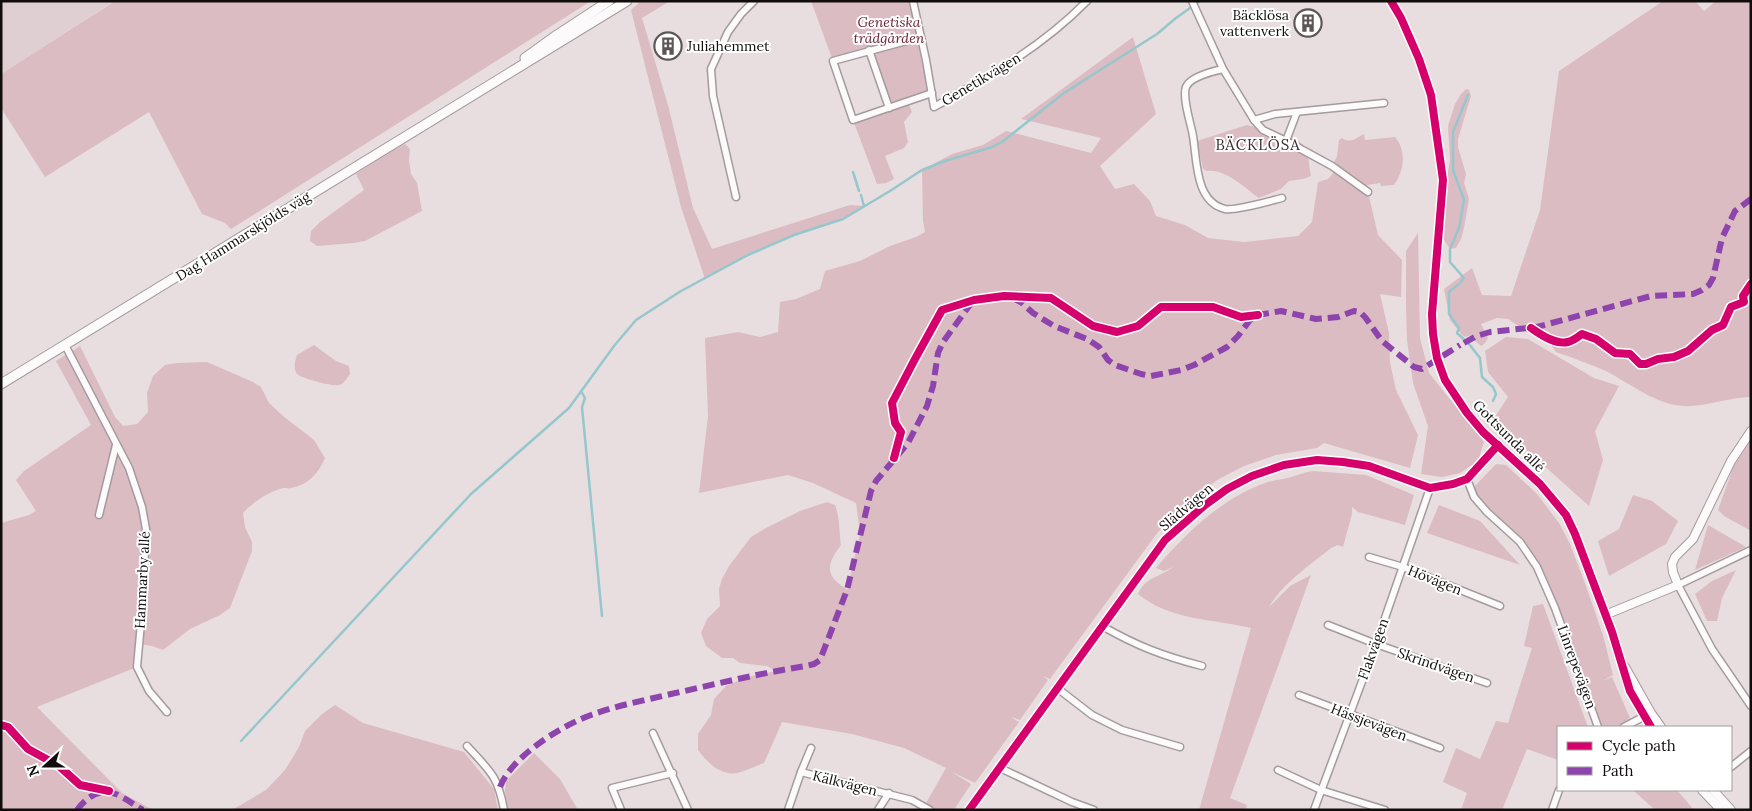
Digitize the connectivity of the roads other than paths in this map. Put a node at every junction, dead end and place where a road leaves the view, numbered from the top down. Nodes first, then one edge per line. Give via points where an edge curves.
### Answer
1 (609, 1) edge
2 (627, 1) edge
3 (754, 1) edge
4 (913, 1) edge
5 (1087, 1) edge
6 (1391, 1) edge
7 (1194, 4) edge
8 (921, 37) junction
9 (869, 50) junction
10 (1223, 69) junction
11 (485, 89) junction
12 (932, 93) junction
13 (1384, 103) dead end
14 (890, 108) junction
15 (1298, 112) junction
16 (1254, 120) junction
17 (1286, 141) junction
18 (1368, 192) dead end
19 (736, 197) dead end
20 (1282, 198) dead end
21 (65, 345) junction
22 (1, 384) edge
23 (1751, 431) edge
24 (116, 445) junction
25 (1498, 445) junction
26 (1467, 479) junction
27 (1430, 488) junction
28 (99, 516) dead end
29 (1751, 550) edge
30 (1369, 557) dead end
31 (1403, 567) junction
32 (1678, 585) junction
33 (1500, 606) dead end
34 (1605, 614) junction
35 (1328, 625) dead end
36 (1102, 626) junction
37 (1376, 644) junction
38 (1202, 666) dead end
39 (1487, 683) dead end
40 (1057, 688) junction
41 (1300, 695) dead end
42 (1751, 706) edge
43 (167, 712) dead end
44 (1348, 715) junction
45 (1648, 715) junction
46 (1598, 726) edge
47 (1626, 726) edge
48 (1651, 726) edge
49 (1660, 726) edge
50 (653, 733) dead end
51 (467, 746) dead end
52 (1180, 747) dead end
53 (811, 748) dead end
54 (1440, 748) dead end
55 (1751, 751) edge
56 (1732, 766) edge
57 (1000, 768) junction
58 (1278, 770) dead end
59 (801, 772) junction
60 (672, 773) junction
61 (1321, 790) junction
62 (1560, 791) edge
63 (1703, 791) edge
64 (1715, 791) edge
65 (889, 793) junction
66 (504, 810) edge
67 (621, 810) edge
68 (688, 810) edge
69 (788, 810) edge
70 (878, 810) edge
71 (930, 810) edge
72 (969, 810) edge
73 (1094, 810) edge
74 (1314, 810) edge
75 (1385, 810) edge
76 (1552, 810) edge
77 (1721, 810) edge
78 (1731, 810) edge

1 - 11 main road, Dag Hammarskjölds väg
2 - 11 main road, Dag Hammarskjölds väg
3 - 19 street via 728,32 711,69 713,96
4 - 8 street, Genetikvägen
5 - 12 street, Genetikvägen via 1067,22 984,79 934,106
6 - 25 street, Gottsunda allé via 1419,59 1431,95 1443,180 1432,314 1437,358 1445,380 1467,413
7 - 10 street
8 - 9 street
8 - 12 street, Genetikvägen
9 - 14 street
9 - 14 street via 833,61 853,120
10 - 16 street
10 - 20 street via 1208,72 1186,88 1196,163 1204,194 1226,209
11 - 21 main road, Dag Hammarskjölds väg
12 - 14 street
13 - 15 street
15 - 16 street
15 - 17 street
16 - 17 street via 1264,130
17 - 18 street via 1332,166
21 - 22 main road, Dag Hammarskjölds väg
21 - 24 street, Hammarby allé
23 - 32 street via 1732,461 1693,539 1675,557 1672,564
24 - 28 street
24 - 43 street, Hammarby allé via 142,507 146,529 137,667 149,690
25 - 26 street
25 - 34 street, Gottsunda allé via 1540,484 1566,515
26 - 27 street
26 - 46 street, Linrepevägen via 1474,498 1520,542 1537,567 1556,608
27 - 31 street, Flakvägen
27 - 36 street, Slädvägen via 1369,466 1316,460 1284,465 1252,476 1205,505 1165,540
29 - 32 street
30 - 31 street, Hövägen
31 - 33 street, Hövägen
31 - 37 street, Flakvägen
32 - 34 street
32 - 42 street via 1712,649
34 - 45 street, Gottsunda allé via 1630,691
35 - 37 street, Skrindvägen
36 - 38 street via 1161,655
36 - 40 street, Slädvägen
37 - 39 street, Skrindvägen
37 - 44 street, Flakvägen
40 - 52 street via 1092,715 1122,730
40 - 57 street, Slädvägen
41 - 44 street, Hässjevägen
44 - 54 street, Hässjevägen
44 - 61 street, Flakvägen
45 - 47 street
45 - 48 street, Gottsunda allé
45 - 49 street, Gottsunda allé
50 - 60 street
51 - 66 street via 493,774 500,787
53 - 59 street, Kälkvägen
55 - 56 street
57 - 72 street, Slädvägen
57 - 73 street
58 - 61 street
59 - 65 street, Kälkvägen
59 - 69 street, Kälkvägen
60 - 67 street via 612,788
60 - 68 street
61 - 74 street, Flakvägen
61 - 75 street
62 - 76 street
63 - 77 street
64 - 78 street
65 - 70 street, Kälkvägen
65 - 71 street, Kälkvägen

